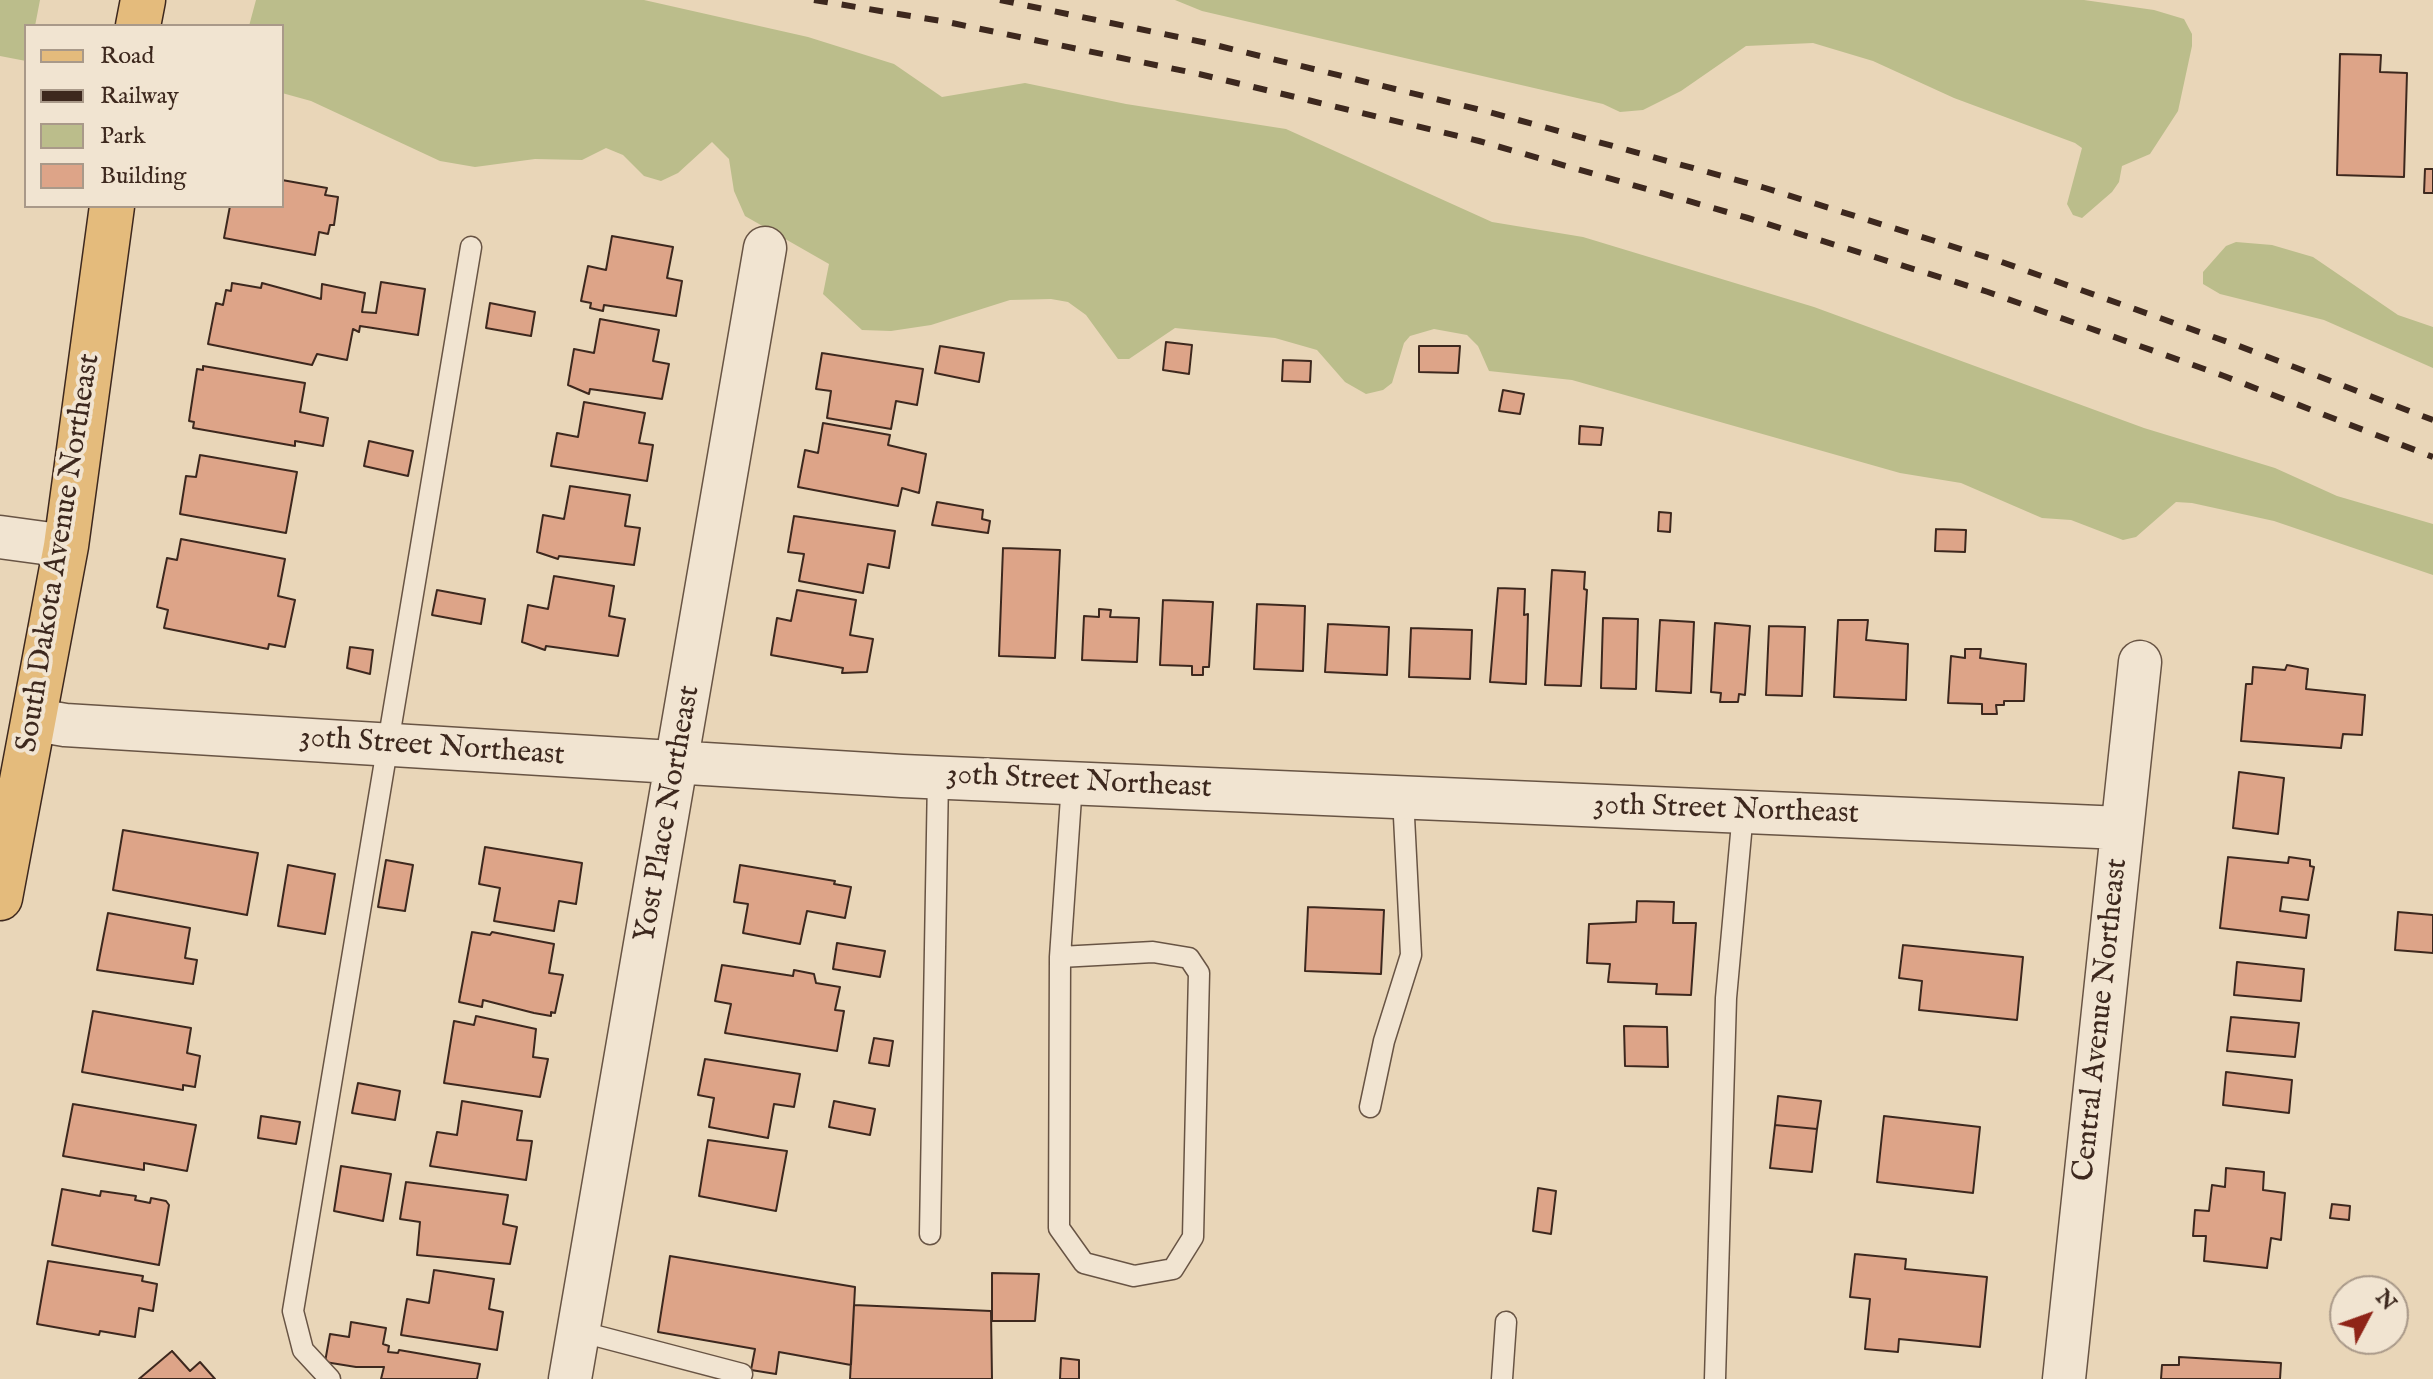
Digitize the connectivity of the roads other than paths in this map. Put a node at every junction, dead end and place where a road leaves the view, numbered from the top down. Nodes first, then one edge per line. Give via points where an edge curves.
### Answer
1 (143, 0) edge
2 (138, 24) edge
3 (112, 208) edge
4 (471, 247) dead end
5 (765, 248) dead end
6 (0, 537) edge
7 (66, 546) junction
8 (2140, 662) dead end
9 (36, 720) junction
10 (386, 745) junction
11 (677, 763) junction
12 (938, 777) junction
13 (1072, 783) junction
14 (1403, 797) junction
15 (1743, 812) junction
16 (2122, 828) junction
17 (0, 898) edge
18 (1060, 957) junction
19 (1370, 1107) dead end
20 (930, 1234) dead end
21 (1506, 1322) dead end
22 (578, 1331) junction
23 (742, 1374) dead end
24 (330, 1379) edge
25 (570, 1379) edge
26 (1502, 1379) edge
27 (1715, 1379) edge
28 (2064, 1379) edge

1 - 2 main road
3 - 7 main road, South Dakota Avenue Northeast
4 - 10 lane
5 - 11 street, Yost Place Northeast
6 - 7 street
7 - 9 main road, South Dakota Avenue Northeast
8 - 16 street, Central Avenue Northeast
9 - 10 street, 30th Street Northeast
9 - 17 main road, South Dakota Avenue Northeast
10 - 11 street, 30th Street Northeast
10 - 24 lane via 293,1311 303,1350
11 - 12 street, 30th Street Northeast
11 - 22 street, Yost Place Northeast
12 - 13 street, 30th Street Northeast
12 - 20 lane
13 - 14 street, 30th Street Northeast
13 - 18 lane
14 - 15 street, 30th Street Northeast
14 - 19 lane via 1411,955
15 - 16 street, 30th Street Northeast
15 - 27 lane via 1726,998
16 - 28 street, Central Avenue Northeast
18 - 18 lane via 1059,1228 1084,1263 1134,1276 1173,1269 1193,1237 1199,973 1189,958 1153,952
21 - 26 lane
22 - 23 lane
22 - 25 street, Yost Place Northeast

